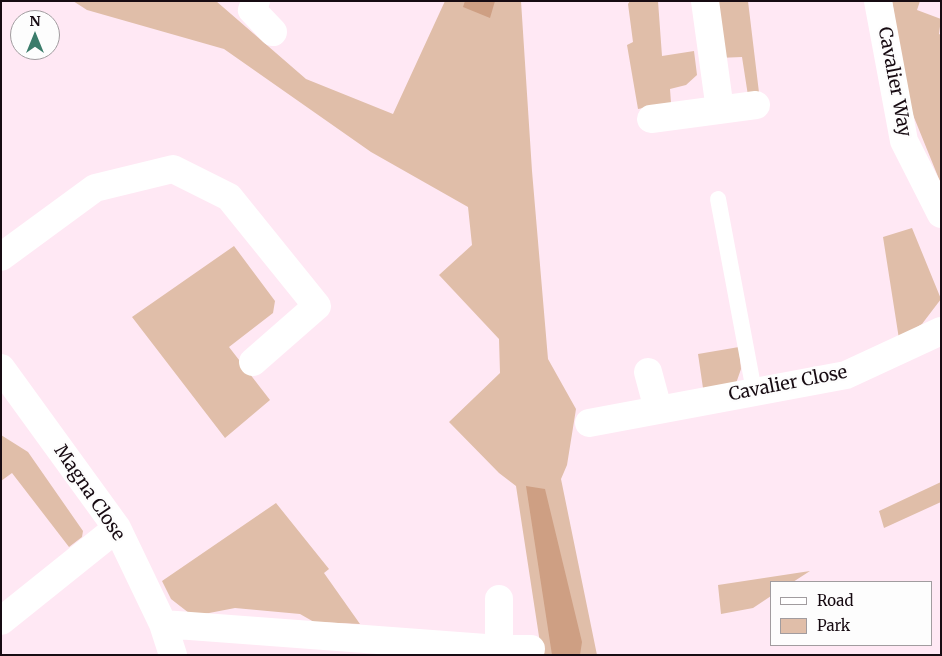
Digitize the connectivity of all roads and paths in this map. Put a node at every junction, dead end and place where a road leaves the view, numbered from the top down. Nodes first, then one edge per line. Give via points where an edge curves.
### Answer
1 (705, 1) edge
2 (878, 1) edge
3 (249, 4) edge
4 (273, 32) dead end
5 (756, 104) dead end
6 (720, 110) junction
7 (651, 119) dead end
8 (718, 199) dead end
9 (941, 214) edge
10 (1, 257) edge
11 (941, 331) edge
12 (253, 362) dead end
13 (1, 368) edge
14 (648, 372) dead end
15 (754, 391) junction
16 (658, 409) junction
17 (589, 423) dead end
18 (117, 528) junction
19 (498, 599) dead end
20 (1, 621) edge
21 (164, 624) junction
22 (499, 649) junction
23 (531, 649) dead end
24 (174, 655) edge

1 - 6 street
2 - 9 street, Cavalier Way via 904,141
3 - 4 street
5 - 6 street
6 - 7 street
8 - 15 lane
10 - 12 street via 95,188 173,169 229,196 317,306
11 - 15 street, Cavalier Close via 846,375
13 - 18 street, Magna Close
14 - 16 street
15 - 16 street, Cavalier Close
16 - 17 street, Cavalier Close
18 - 20 street
18 - 21 street, Magna Close
19 - 22 street
21 - 22 street
21 - 24 street, Magna Close
22 - 23 street

